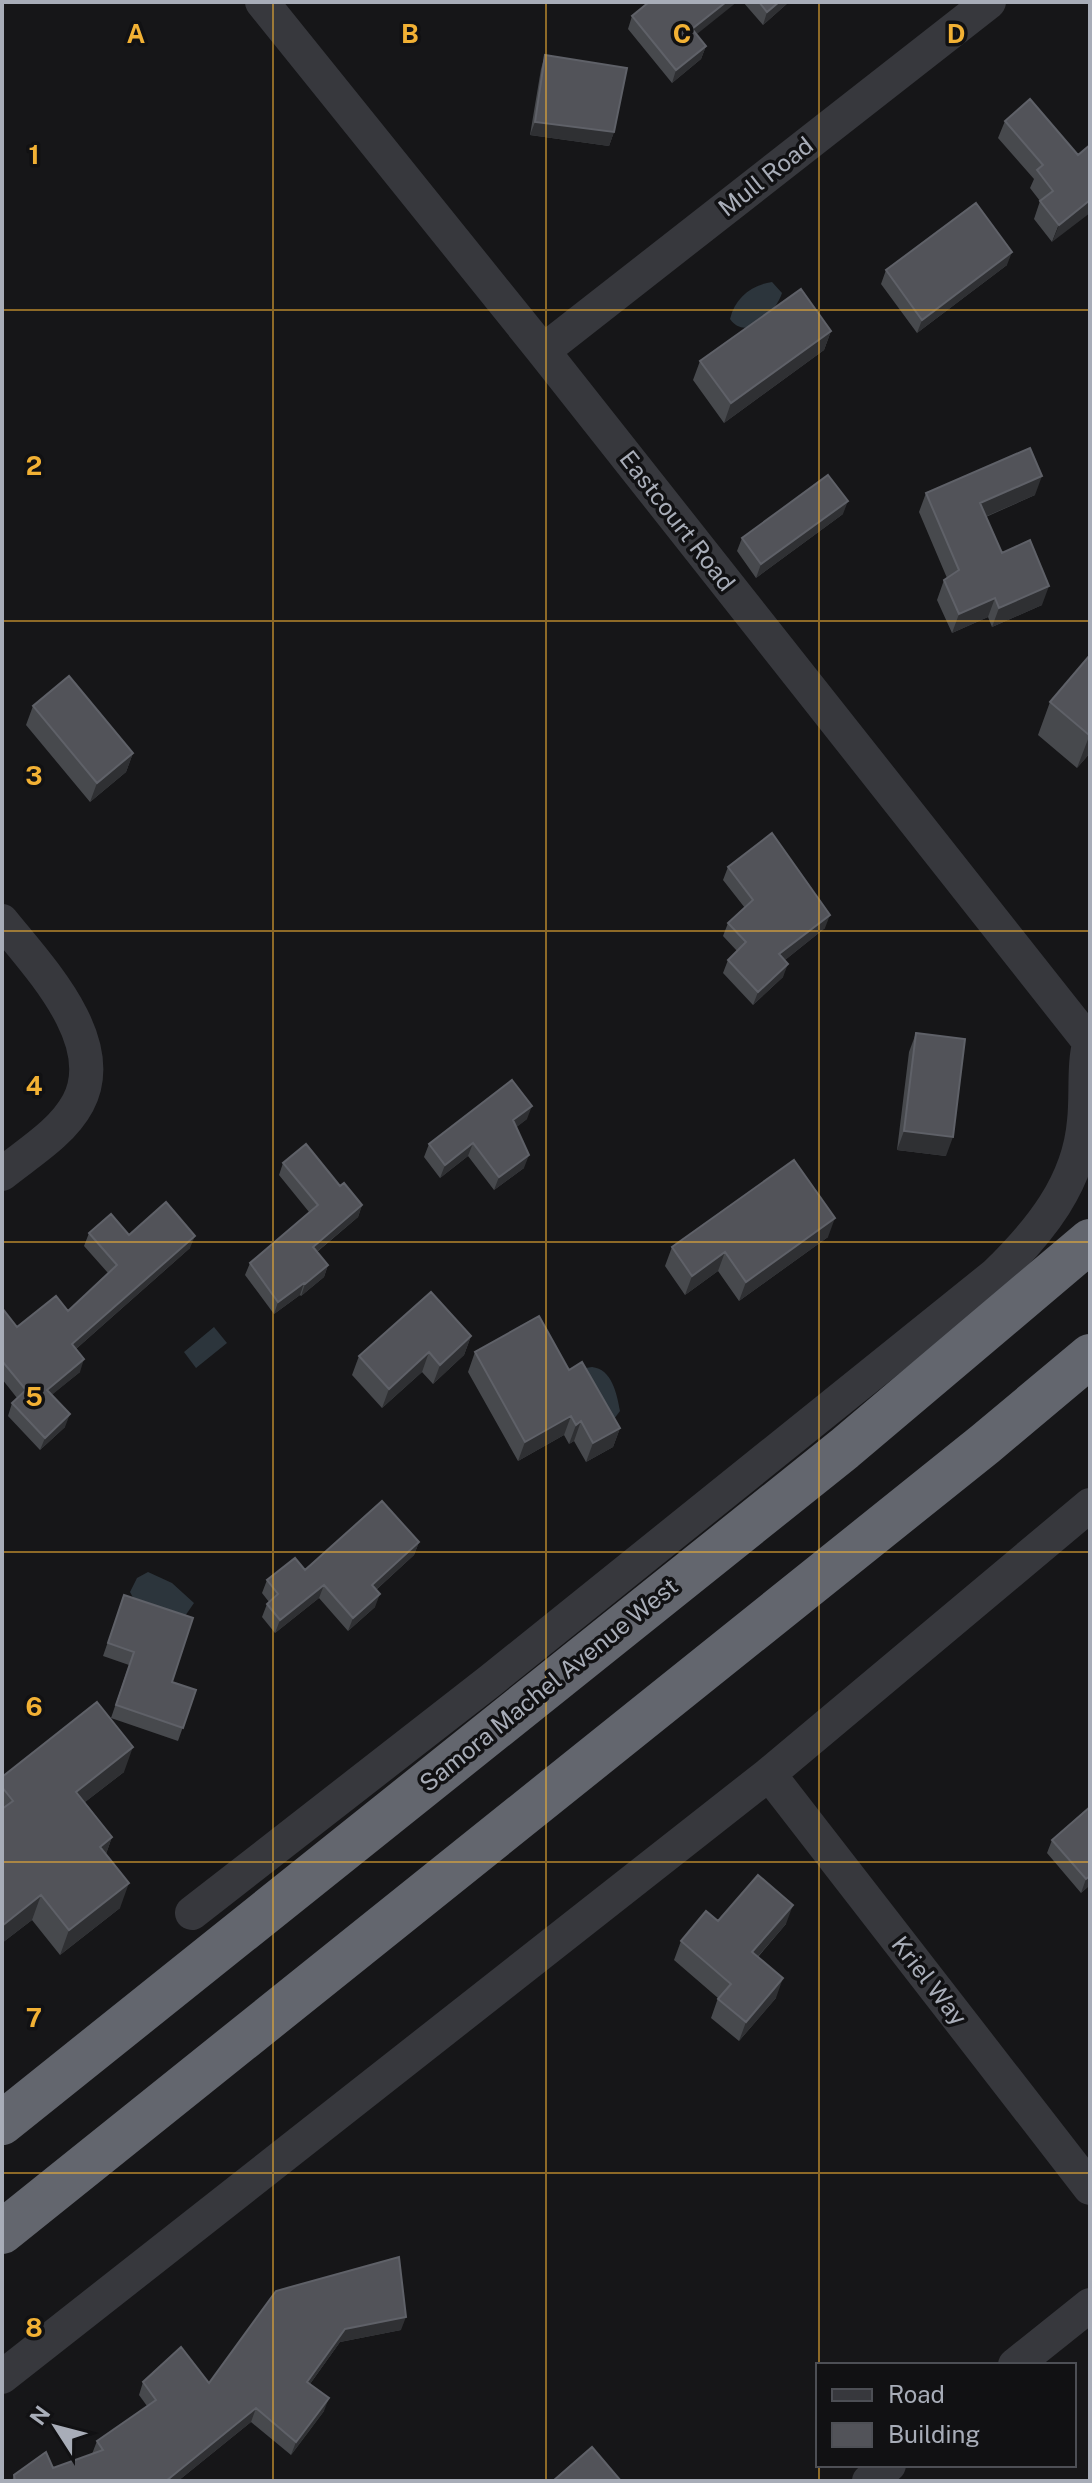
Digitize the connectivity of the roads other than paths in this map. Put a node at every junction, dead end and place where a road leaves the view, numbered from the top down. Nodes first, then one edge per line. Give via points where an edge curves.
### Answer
1 (262, 2) edge
2 (989, 2) edge
3 (543, 351) junction
4 (2, 921) edge
5 (1090, 1042) edge
6 (2, 1174) edge
7 (1090, 1241) edge
8 (1090, 1356) edge
9 (1090, 1505) edge
10 (769, 1774) junction
11 (192, 1913) dead end
12 (2, 2123) edge
13 (1090, 2188) edge
14 (2, 2232) edge
15 (1090, 2305) edge
16 (1018, 2363) edge
17 (2, 2377) edge
18 (886, 2467) edge
19 (869, 2481) edge

1 - 3 street, Eastcourt Road
2 - 3 street, Mull Road
3 - 5 street, Eastcourt Road
4 - 6 street via 58,991 89,1067 79,1103 56,1132
5 - 11 street, Samora Machel Avenue West via 1084,1125 1074,1169 1030,1241 996,1274
7 - 12 highway, Samora Machel Avenue West via 844,1449
8 - 14 highway
9 - 10 street
10 - 13 street, Kriel Way
10 - 17 street
15 - 16 street
18 - 19 street

